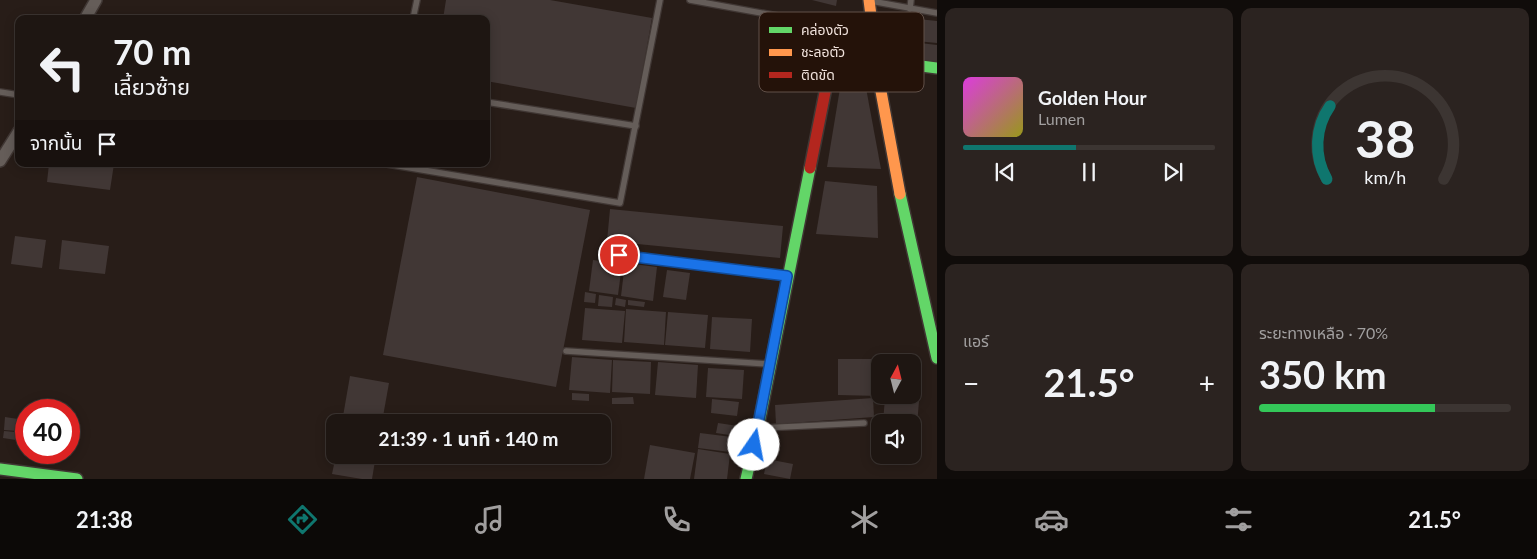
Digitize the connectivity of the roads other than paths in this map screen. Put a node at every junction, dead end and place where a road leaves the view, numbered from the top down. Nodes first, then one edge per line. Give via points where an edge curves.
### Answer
1 (96, 0) edge
2 (417, 0) edge
3 (660, 0) edge
4 (690, 0) edge
5 (869, 0) edge
6 (911, 0) edge
7 (910, 9) junction
8 (759, 13) edge
9 (937, 13) edge
10 (87, 15) edge
11 (414, 15) edge
12 (924, 66) edge
13 (937, 68) edge
14 (0, 92) edge
15 (825, 92) edge
16 (881, 92) edge
17 (15, 94) edge
18 (490, 103) edge
19 (636, 126) junction
20 (15, 137) edge
21 (0, 161) edge
22 (406, 167) edge
23 (619, 255) dead end
24 (787, 276) junction
25 (566, 351) dead end
26 (937, 358) edge
27 (770, 364) junction
28 (864, 423) dead end
29 (758, 428) junction
30 (0, 469) edge
31 (77, 479) edge
32 (746, 479) edge

1 - 10 street
2 - 11 lane
3 - 19 lane
4 - 8 lane
5 - 7 lane
6 - 7 lane
7 - 9 lane
12 - 13 street
14 - 17 lane
15 - 24 street
16 - 26 street via 919,286
18 - 19 lane
19 - 22 lane via 620,203
20 - 21 street
23 - 24 lane
24 - 27 street
25 - 27 lane
27 - 29 street
28 - 29 lane
29 - 32 street
30 - 31 street

